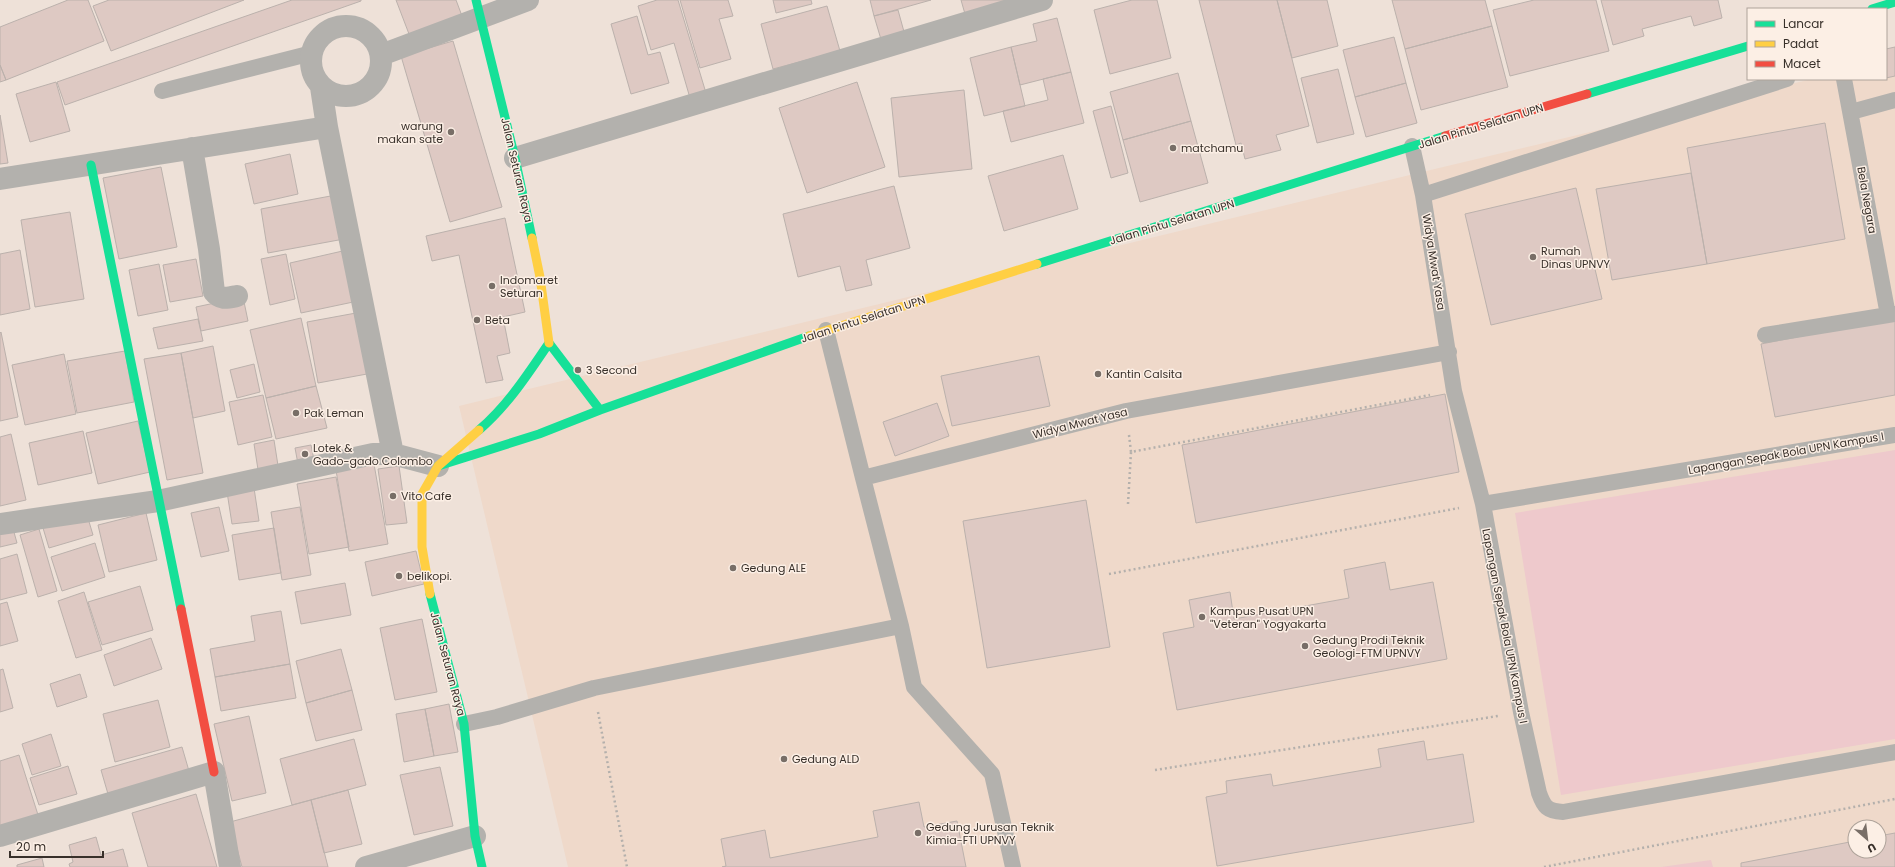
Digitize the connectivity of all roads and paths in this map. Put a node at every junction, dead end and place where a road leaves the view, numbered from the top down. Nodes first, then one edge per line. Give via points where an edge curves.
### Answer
1 (528, 0) edge
2 (1042, 0) edge
3 (1895, 2) edge
4 (1875, 8) edge
5 (478, 9) edge
6 (1747, 46) edge
7 (312, 54) junction
8 (381, 56) junction
9 (1784, 80) edge
10 (1844, 80) edge
11 (321, 87) junction
12 (162, 91) dead end
13 (1895, 100) edge
14 (1851, 112) junction
15 (328, 127) junction
16 (1412, 146) junction
17 (192, 148) junction
18 (515, 158) junction
19 (91, 165) junction
20 (0, 179) edge
21 (1423, 195) junction
22 (237, 296) dead end
23 (1892, 314) edge
24 (826, 330) junction
25 (1765, 335) dead end
26 (549, 343) junction
27 (1449, 352) junction
28 (1454, 391) junction
29 (600, 410) junction
30 (1895, 435) edge
31 (393, 454) junction
32 (438, 466) junction
33 (863, 478) junction
34 (158, 501) junction
35 (1128, 504) dead end
36 (1483, 504) junction
37 (0, 524) edge
38 (1109, 574) dead end
39 (901, 626) junction
40 (594, 688) junction
41 (1520, 712) junction
42 (464, 724) junction
43 (1895, 752) edge
44 (1155, 770) dead end
45 (214, 772) junction
46 (1895, 799) edge
47 (0, 836) edge
48 (475, 836) junction
49 (230, 867) edge
50 (366, 867) edge
51 (482, 867) edge
52 (628, 867) edge
53 (1013, 867) edge
54 (1544, 867) edge

1 - 5 street
2 - 18 street
3 - 4 street
5 - 8 street
5 - 18 street, Jalan Seturan Raya
6 - 16 street, Jalan Pintu Selatan UPN
7 - 8 street via 316,42 325,33 347,26 359,28 369,35 377,44
7 - 11 street via 314,77
7 - 12 lane
8 - 11 street via 377,77 371,86 362,92 352,96 341,96
9 - 21 lane
10 - 14 lane, Bela Negara
11 - 15 street
13 - 14 lane
14 - 23 lane, Bela Negara
15 - 17 street
15 - 31 street
16 - 21 lane, Widya Mwat Yasa
16 - 24 street, Jalan Pintu Selatan UPN
17 - 19 street
17 - 22 street via 214,292 223,298
18 - 26 street, Jalan Seturan Raya via 540,276
19 - 20 street
19 - 34 street
21 - 27 lane, Widya Mwat Yasa
23 - 25 lane
24 - 29 street, Jalan Pintu Selatan UPN
24 - 33 lane
26 - 29 street, Jalan Seturan Raya
26 - 32 street, Jalan Seturan Raya via 497,414
27 - 28 lane, Widya Mwat Yasa
27 - 33 lane, Widya Mwat Yasa via 1126,411
28 - 35 path via 1130,452
28 - 36 lane, Widya Mwat Yasa
29 - 32 street via 539,434
30 - 36 lane, Lapangan Sepak Bola UPN Kampus I
31 - 32 street
31 - 34 street via 373,454
32 - 42 street, Jalan Seturan Raya via 422,494 422,547 427,584
33 - 39 lane
34 - 37 street
34 - 45 street
36 - 38 path
36 - 41 lane, Lapangan Sepak Bola UPN Kampus I
39 - 40 lane
39 - 53 lane via 914,687 992,774
40 - 42 lane via 497,717
40 - 52 path
41 - 43 lane, Lapangan Sepak Bola UPN Kampus I via 1539,792 1543,804 1552,812
41 - 44 path
42 - 48 street, Jalan Seturan Raya
45 - 47 street
45 - 49 street
46 - 54 path
48 - 50 street
48 - 51 street, Jalan Seturan Raya

